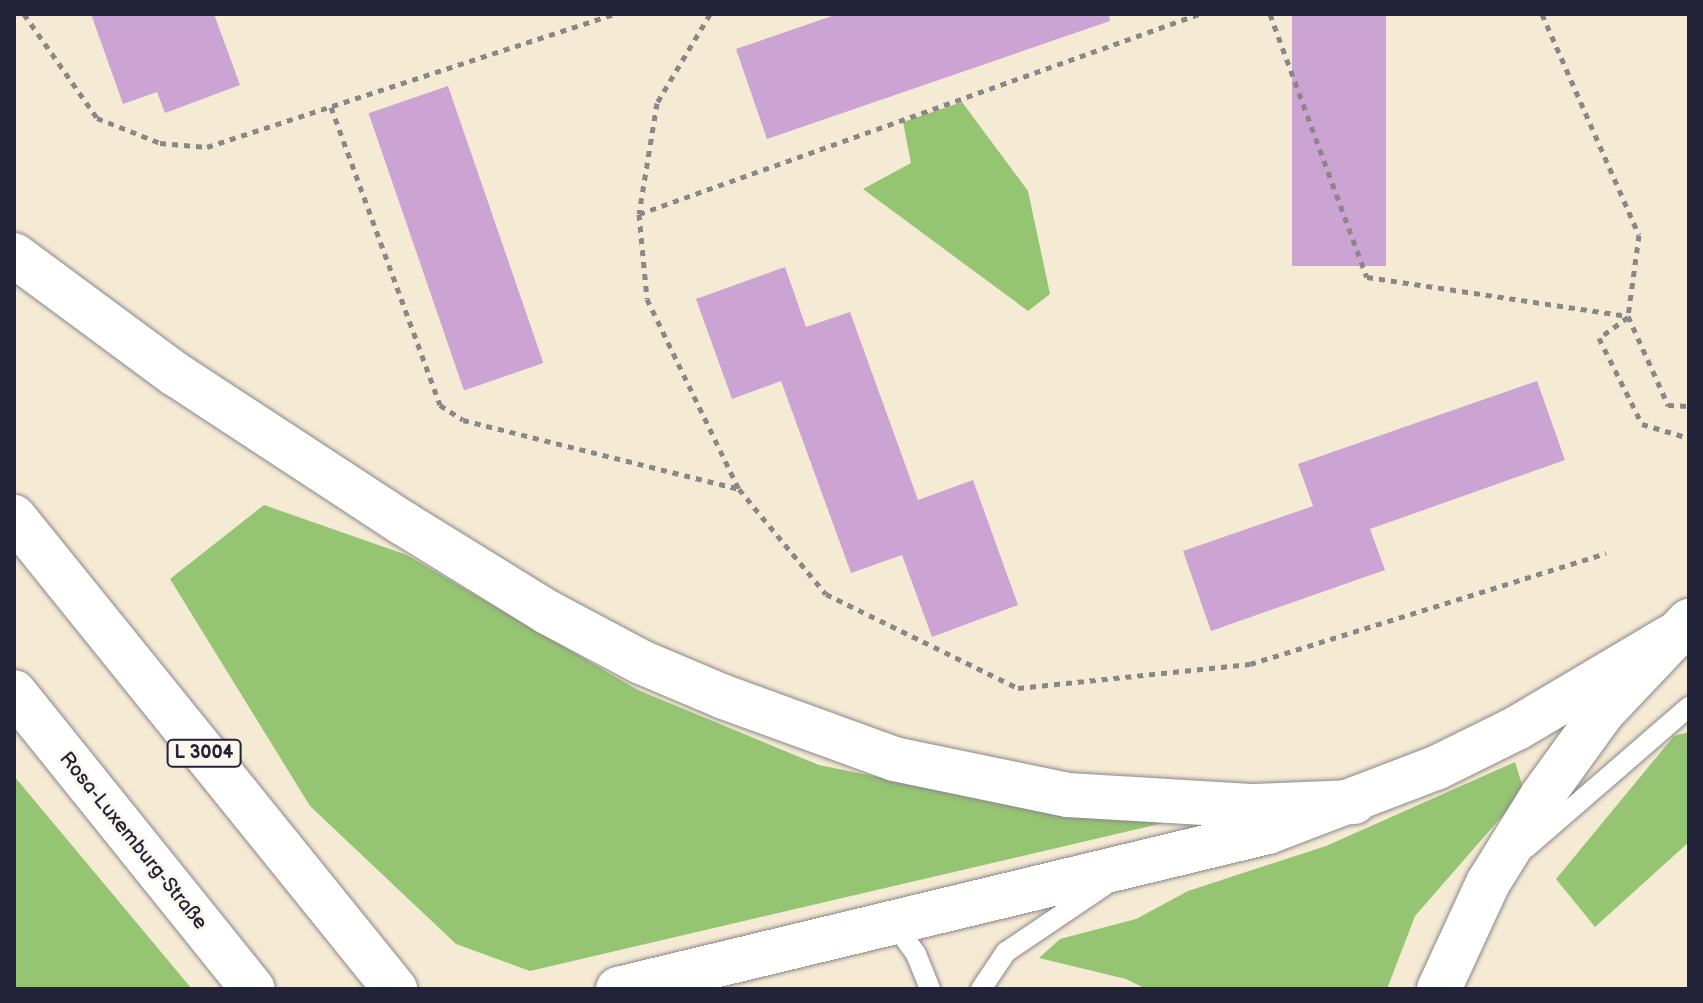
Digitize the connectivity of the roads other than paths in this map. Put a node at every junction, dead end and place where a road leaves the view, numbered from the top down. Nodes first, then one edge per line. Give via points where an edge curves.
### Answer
1 (14, 255) edge
2 (14, 517) edge
3 (1679, 629) edge
4 (14, 692) edge
5 (1689, 707) edge
6 (1354, 802) junction
7 (1131, 869) junction
8 (1488, 883) junction
9 (895, 925) junction
10 (253, 989) edge
11 (395, 989) edge
12 (618, 989) edge
13 (930, 989) edge
14 (981, 989) edge
15 (1439, 989) edge

1 - 6 main road via 175,374 403,523 547,612 641,662 724,697 894,759 1068,795 1255,806
2 - 11 main road, L 3004
3 - 6 main road via 1517,728
3 - 8 main road via 1594,725
4 - 10 main road, Rosa-Luxemburg-Straße
5 - 8 lane
6 - 7 main road
7 - 9 main road
7 - 14 lane via 1006,952
8 - 15 main road
9 - 12 main road
9 - 13 lane via 916,954

